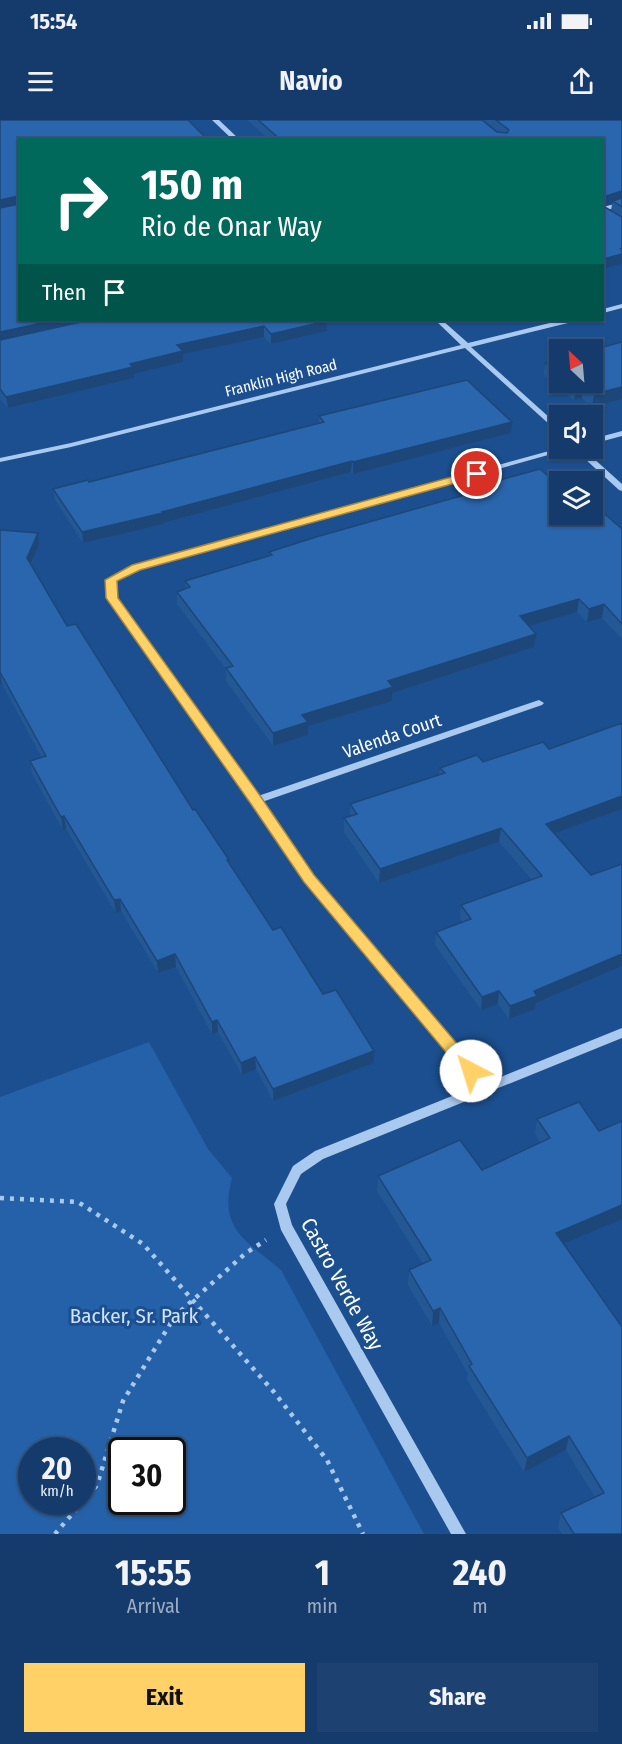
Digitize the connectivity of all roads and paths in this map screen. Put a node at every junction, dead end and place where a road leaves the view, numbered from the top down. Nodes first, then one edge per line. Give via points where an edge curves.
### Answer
1 (215, 120) edge
2 (235, 138) edge
3 (622, 204) edge
4 (604, 210) edge
5 (604, 211) edge
6 (612, 218) edge
7 (622, 306) edge
8 (604, 311) edge
9 (439, 321) edge
10 (564, 321) edge
11 (466, 345) junction
12 (549, 422) edge
13 (622, 433) edge
14 (603, 439) edge
15 (549, 453) edge
16 (589, 459) edge
17 (0, 460) edge
18 (622, 488) edge
19 (539, 703) dead end
20 (256, 800) junction
21 (622, 1033) edge
22 (486, 1088) junction
23 (0, 1198) edge
24 (286, 1226) junction
25 (193, 1299) junction
26 (55, 1534) edge
27 (363, 1534) edge
28 (459, 1534) edge

1 - 2 street
3 - 4 street
5 - 6 street
7 - 8 street
9 - 11 street
10 - 11 street, Franklin High Road
11 - 12 street
11 - 17 street, Franklin High Road
13 - 14 street
15 - 20 street via 136,568 111,580 112,598
16 - 18 street
19 - 20 street, Valenda Court
20 - 22 street via 309,879
21 - 22 street, Castro Verde Way
22 - 24 street, Castro Verde Way via 319,1155 297,1170 280,1204
23 - 25 path via 78,1202 143,1244
24 - 25 path via 246,1253
24 - 28 street, Castro Verde Way
25 - 26 path via 175,1316 123,1401 97,1485
25 - 27 path via 327,1460

